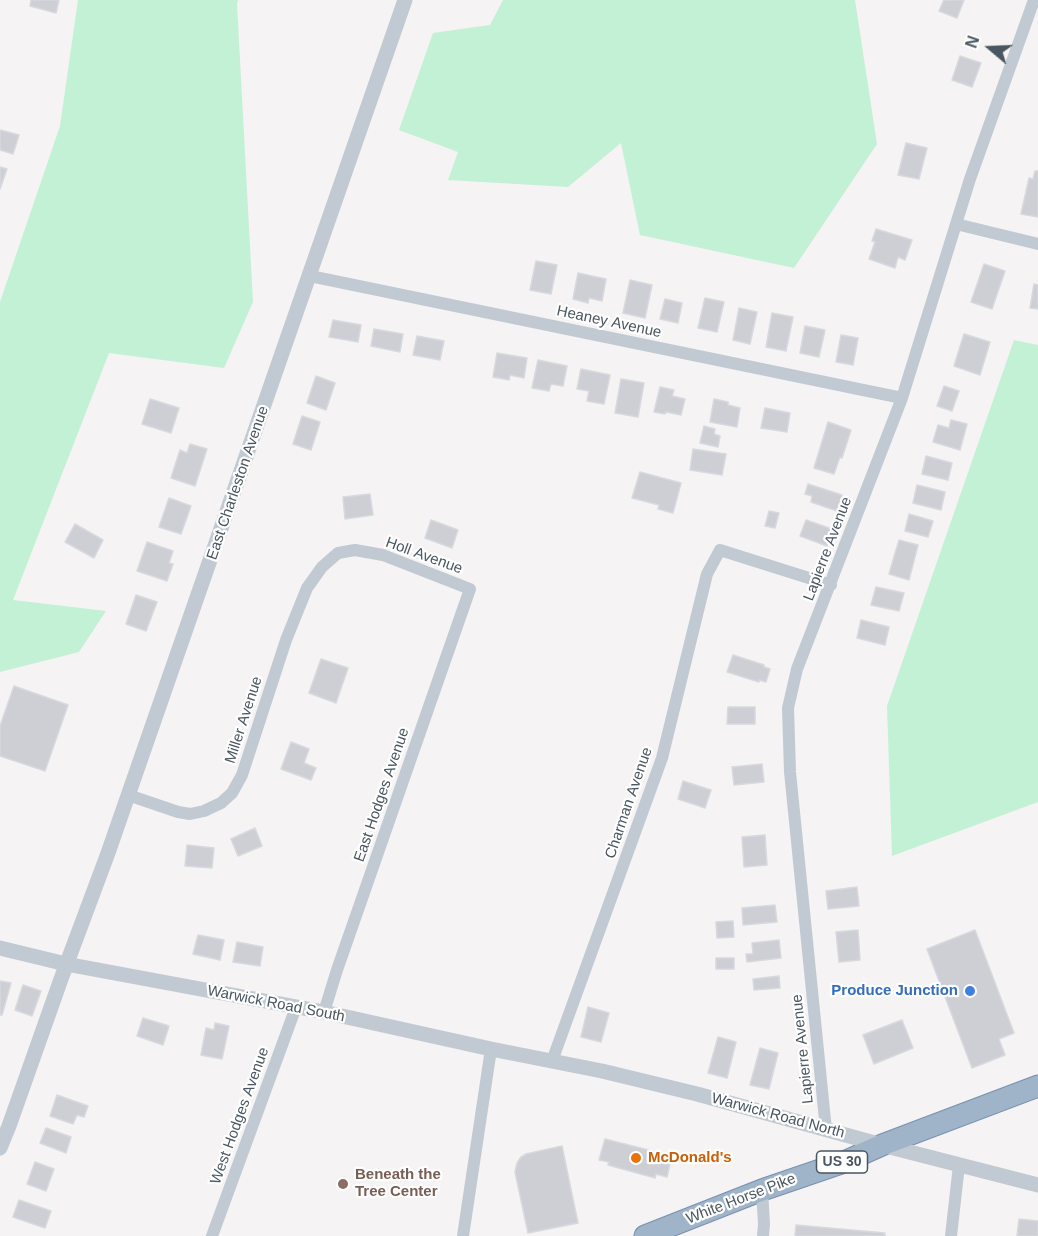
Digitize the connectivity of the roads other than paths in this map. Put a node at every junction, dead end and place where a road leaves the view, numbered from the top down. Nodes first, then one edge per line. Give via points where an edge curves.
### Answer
1 (405, 0) edge
2 (1034, 0) edge
3 (956, 224) junction
4 (1038, 244) edge
5 (310, 276) junction
6 (902, 398) junction
7 (333, 557) joint
8 (831, 585) junction
9 (470, 589) joint
10 (128, 795) junction
11 (0, 948) edge
12 (66, 964) junction
13 (296, 1007) junction
14 (324, 1012) junction
15 (491, 1049) junction
16 (552, 1061) junction
17 (1038, 1086) edge
18 (826, 1130) junction
19 (882, 1145) junction
20 (0, 1148) edge
21 (959, 1165) junction
22 (1038, 1185) edge
23 (762, 1190) junction
24 (212, 1236) edge
25 (463, 1236) edge
26 (645, 1236) edge
27 (763, 1236) edge
28 (951, 1236) edge

1 - 5 street, East Charleston Avenue
2 - 3 street, Lapierre Avenue
3 - 4 street
3 - 6 street, Lapierre Avenue
5 - 6 street, Heaney Avenue
5 - 10 street, East Charleston Avenue
6 - 8 street, Lapierre Avenue
7 - 9 street, Holl Avenue via 355,550 383,555
7 - 10 street, Miller Avenue via 307,588 242,775 232,793 204,811 190,814
8 - 16 street, Charman Avenue via 720,550 707,574 662,758
8 - 18 street, Lapierre Avenue via 797,669 788,708 790,772
9 - 14 street, East Hodges Avenue
10 - 12 street, East Charleston Avenue
11 - 12 street, Warwick Road South
12 - 13 street, Warwick Road South
12 - 20 street, East Charleston Avenue
13 - 14 street, Warwick Road South
13 - 24 street, West Hodges Avenue
14 - 15 street, Warwick Road South
15 - 16 street, Warwick Road South
15 - 25 street
16 - 18 street, Warwick Road North via 697,1094
17 - 19 highway, White Horse Pike / US 30
18 - 19 street, Warwick Road North
19 - 21 street, Warwick Road North
19 - 23 highway, White Horse Pike / US 30
21 - 22 street, Warwick Road North
21 - 28 street
23 - 26 highway, White Horse Pike / US 30
23 - 27 street

